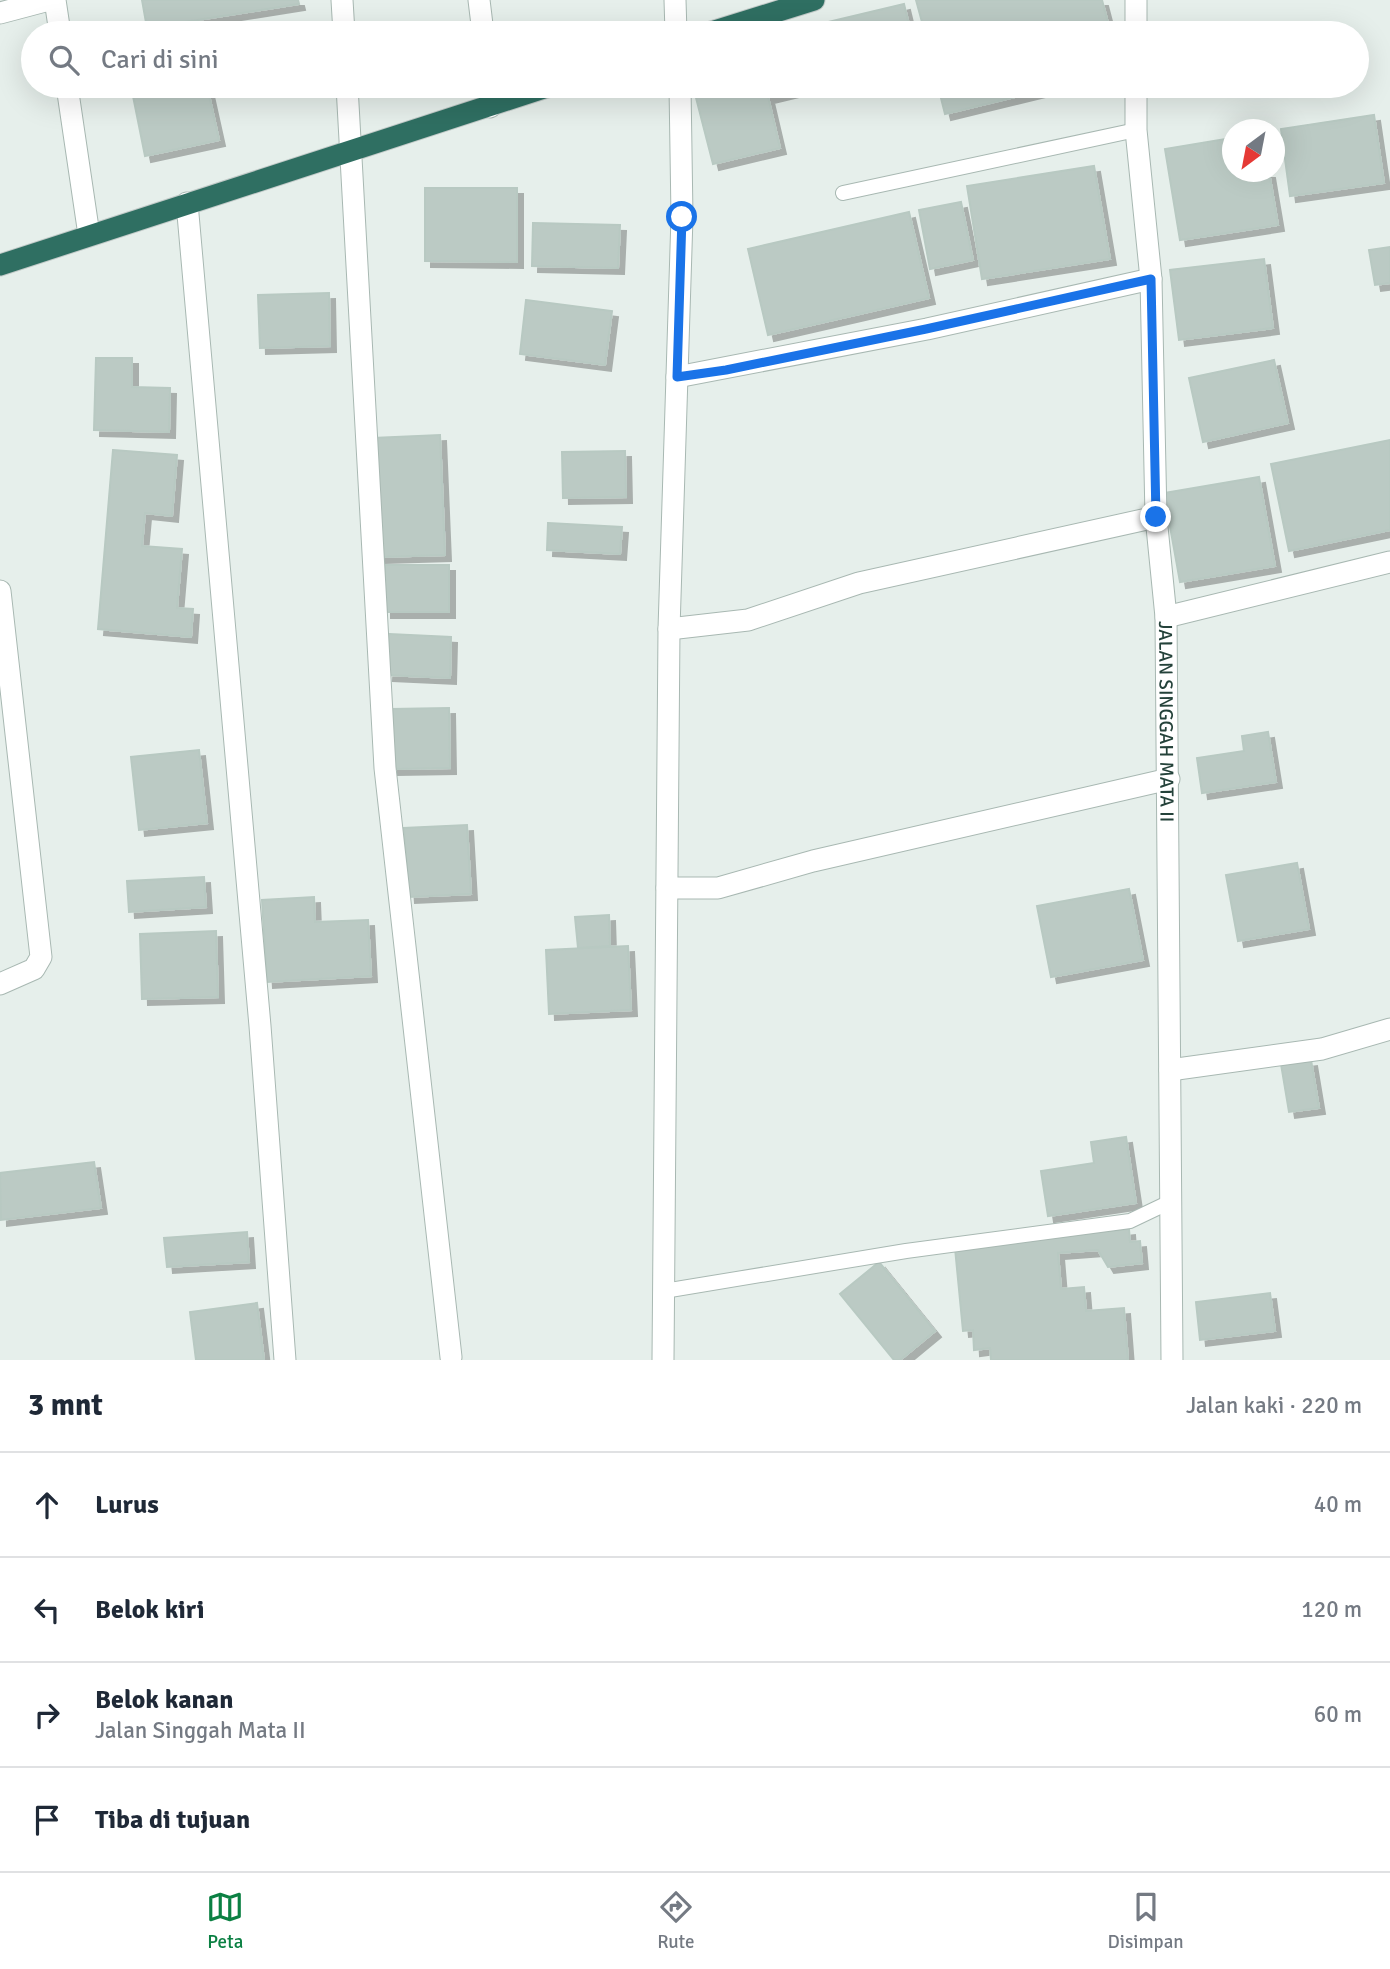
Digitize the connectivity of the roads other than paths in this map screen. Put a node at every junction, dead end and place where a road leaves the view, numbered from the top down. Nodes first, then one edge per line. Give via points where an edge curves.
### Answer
1 (49, 0) edge
2 (55, 0) edge
3 (342, 0) edge
4 (479, 0) edge
5 (675, 0) edge
6 (814, 0) edge
7 (1136, 0) edge
8 (0, 13) edge
9 (58, 21) edge
10 (343, 21) edge
11 (482, 21) edge
12 (676, 21) edge
13 (743, 21) edge
14 (1136, 21) edge
15 (69, 98) edge
16 (348, 98) edge
17 (484, 98) edge
18 (680, 98) edge
19 (1136, 98) edge
20 (1136, 130) junction
21 (350, 151) junction
22 (843, 193) dead end
23 (187, 203) junction
24 (89, 235) junction
25 (0, 265) edge
26 (1151, 279) junction
27 (686, 375) junction
28 (1156, 517) junction
29 (1390, 562) edge
30 (0, 591) edge
31 (1166, 617) junction
32 (669, 629) junction
33 (1169, 779) junction
34 (667, 888) junction
35 (0, 984) edge
36 (1390, 1028) edge
37 (1170, 1070) junction
38 (1172, 1201) junction
39 (664, 1291) junction
40 (451, 1357) dead end
41 (285, 1360) edge
42 (663, 1360) edge
43 (1172, 1360) edge

1 - 8 street
2 - 9 street
3 - 10 street
4 - 11 street
5 - 12 street
6 - 13 highway
7 - 14 street
15 - 24 street
16 - 21 street
17 - 21 highway
18 - 27 street
19 - 20 street, JALAN SINGGAH MATA II
20 - 22 lane
20 - 26 street, JALAN SINGGAH MATA II
21 - 23 highway
21 - 40 street via 385,768
23 - 24 highway
23 - 41 street
24 - 25 highway
26 - 27 street
26 - 28 street, JALAN SINGGAH MATA II
27 - 32 street
28 - 31 street, JALAN SINGGAH MATA II
28 - 32 street via 859,583 748,620
29 - 31 street
30 - 35 street via 41,957 34,969
31 - 33 street, JALAN SINGGAH MATA II
32 - 34 street
33 - 34 street via 813,861 718,888
33 - 37 street, JALAN SINGGAH MATA II
34 - 39 street
36 - 37 street via 1322,1049
37 - 38 street, JALAN SINGGAH MATA II
38 - 39 lane via 1130,1221 906,1251
38 - 43 street, JALAN SINGGAH MATA II
39 - 42 street

